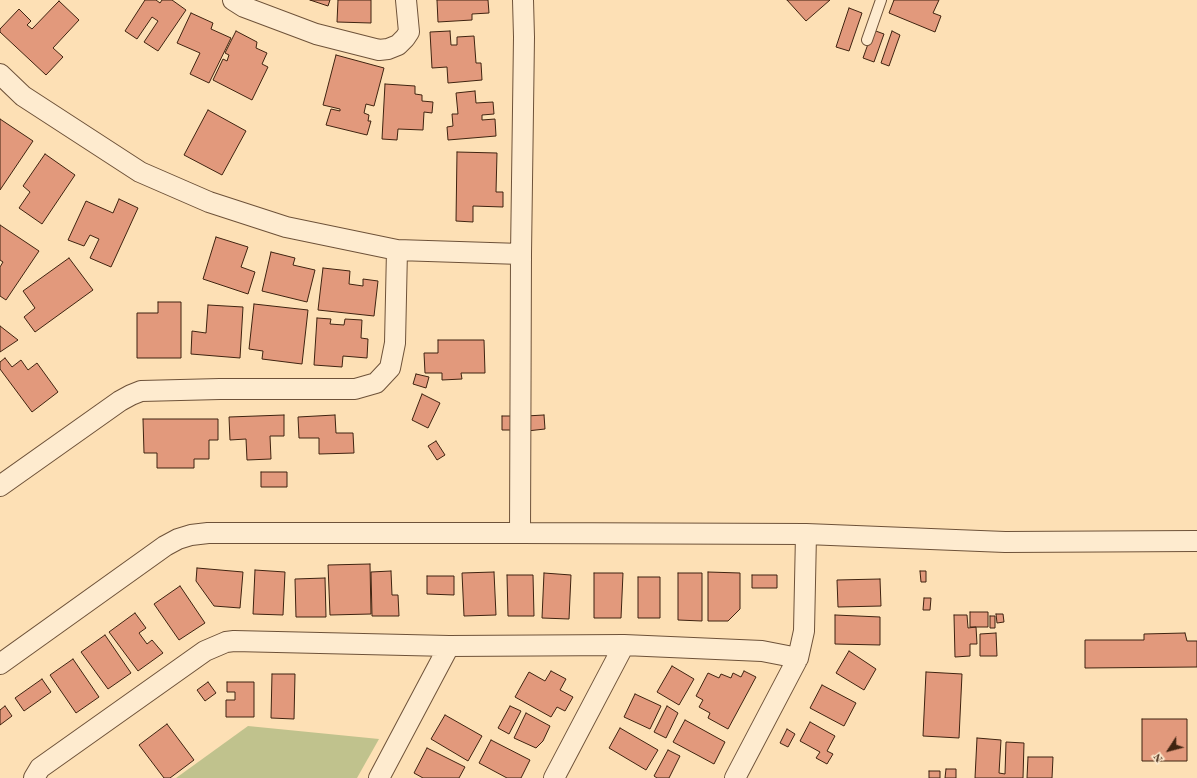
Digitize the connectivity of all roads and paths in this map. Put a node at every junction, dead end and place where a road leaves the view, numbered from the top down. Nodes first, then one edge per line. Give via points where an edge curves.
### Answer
1 (233, 0) edge
2 (406, 0) edge
3 (523, 0) edge
4 (881, 0) edge
5 (867, 40) dead end
6 (0, 74) edge
7 (397, 250) junction
8 (521, 254) junction
9 (0, 486) edge
10 (520, 533) junction
11 (806, 534) junction
12 (1197, 541) edge
13 (449, 646) junction
14 (624, 646) junction
15 (798, 658) junction
16 (0, 664) edge
17 (34, 778) edge
18 (379, 778) edge
19 (554, 778) edge
20 (735, 778) edge

1 - 2 street via 244,7 316,34 379,50 398,45 409,32
3 - 8 street
4 - 5 lane
6 - 7 street via 23,96 140,172 209,202 286,227
7 - 8 street
7 - 9 street via 395,343 390,368 376,383 355,389 142,391 120,401
8 - 10 street
10 - 11 street
10 - 16 street via 192,535 165,546
11 - 12 street via 1005,542
11 - 15 street via 804,631
13 - 14 street
13 - 17 street via 226,642 205,651 40,768
13 - 18 street
14 - 15 street via 762,652
14 - 19 street
15 - 20 street

